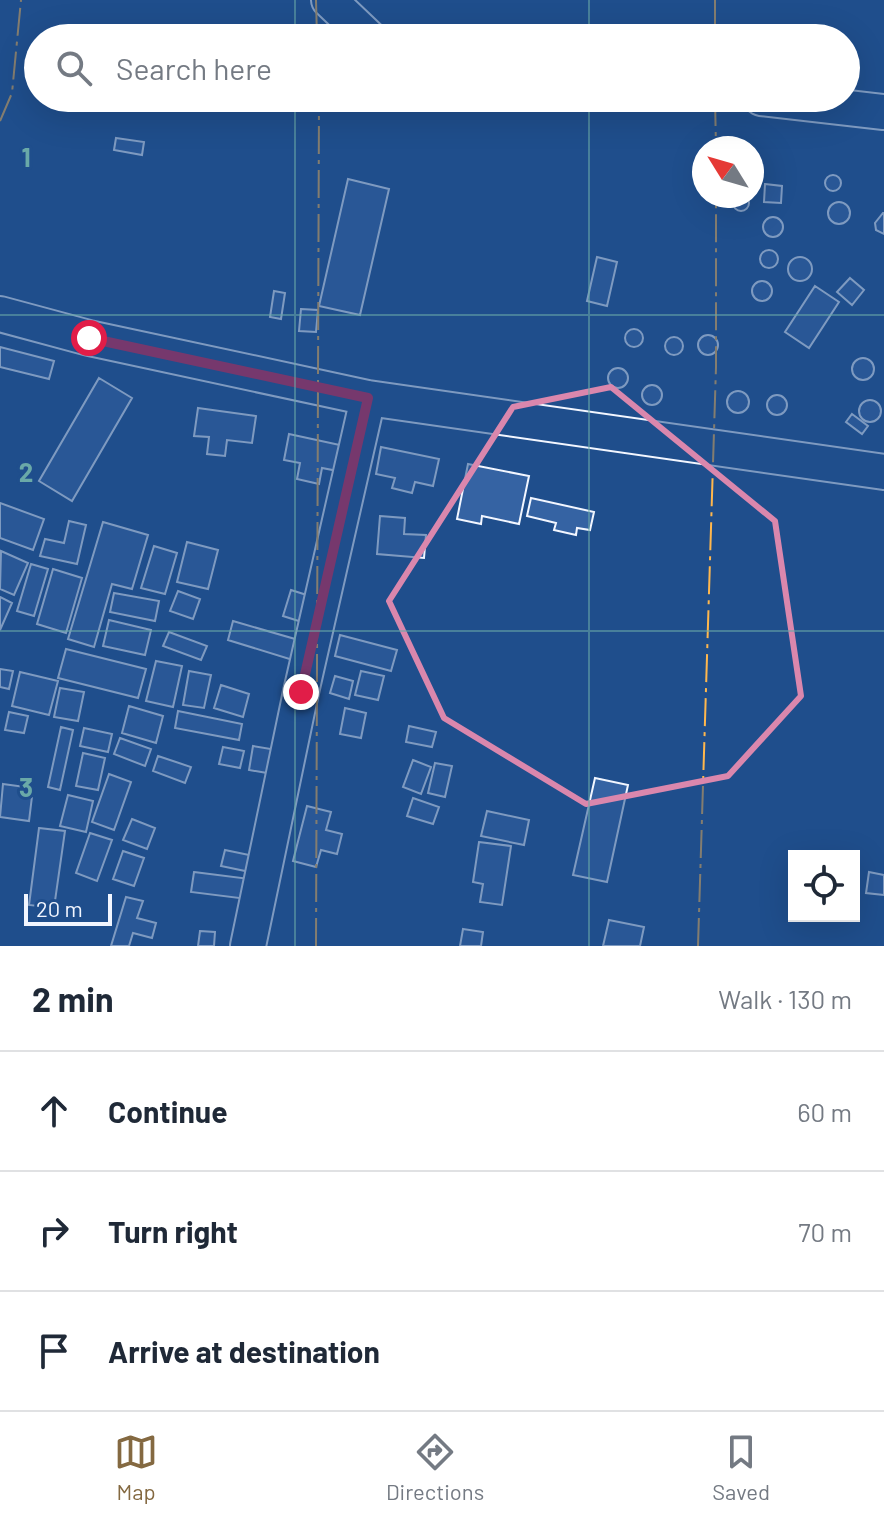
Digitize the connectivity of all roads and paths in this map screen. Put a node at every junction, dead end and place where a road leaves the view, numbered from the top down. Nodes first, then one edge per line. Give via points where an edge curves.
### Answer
1 (329, 0) edge
2 (354, 24) edge
3 (860, 109) edge
4 (884, 112) edge
5 (0, 314) edge
6 (368, 398) junction
7 (884, 472) edge
8 (248, 946) edge

1 - 2 street
3 - 4 street
5 - 6 street
6 - 7 street
6 - 8 street

